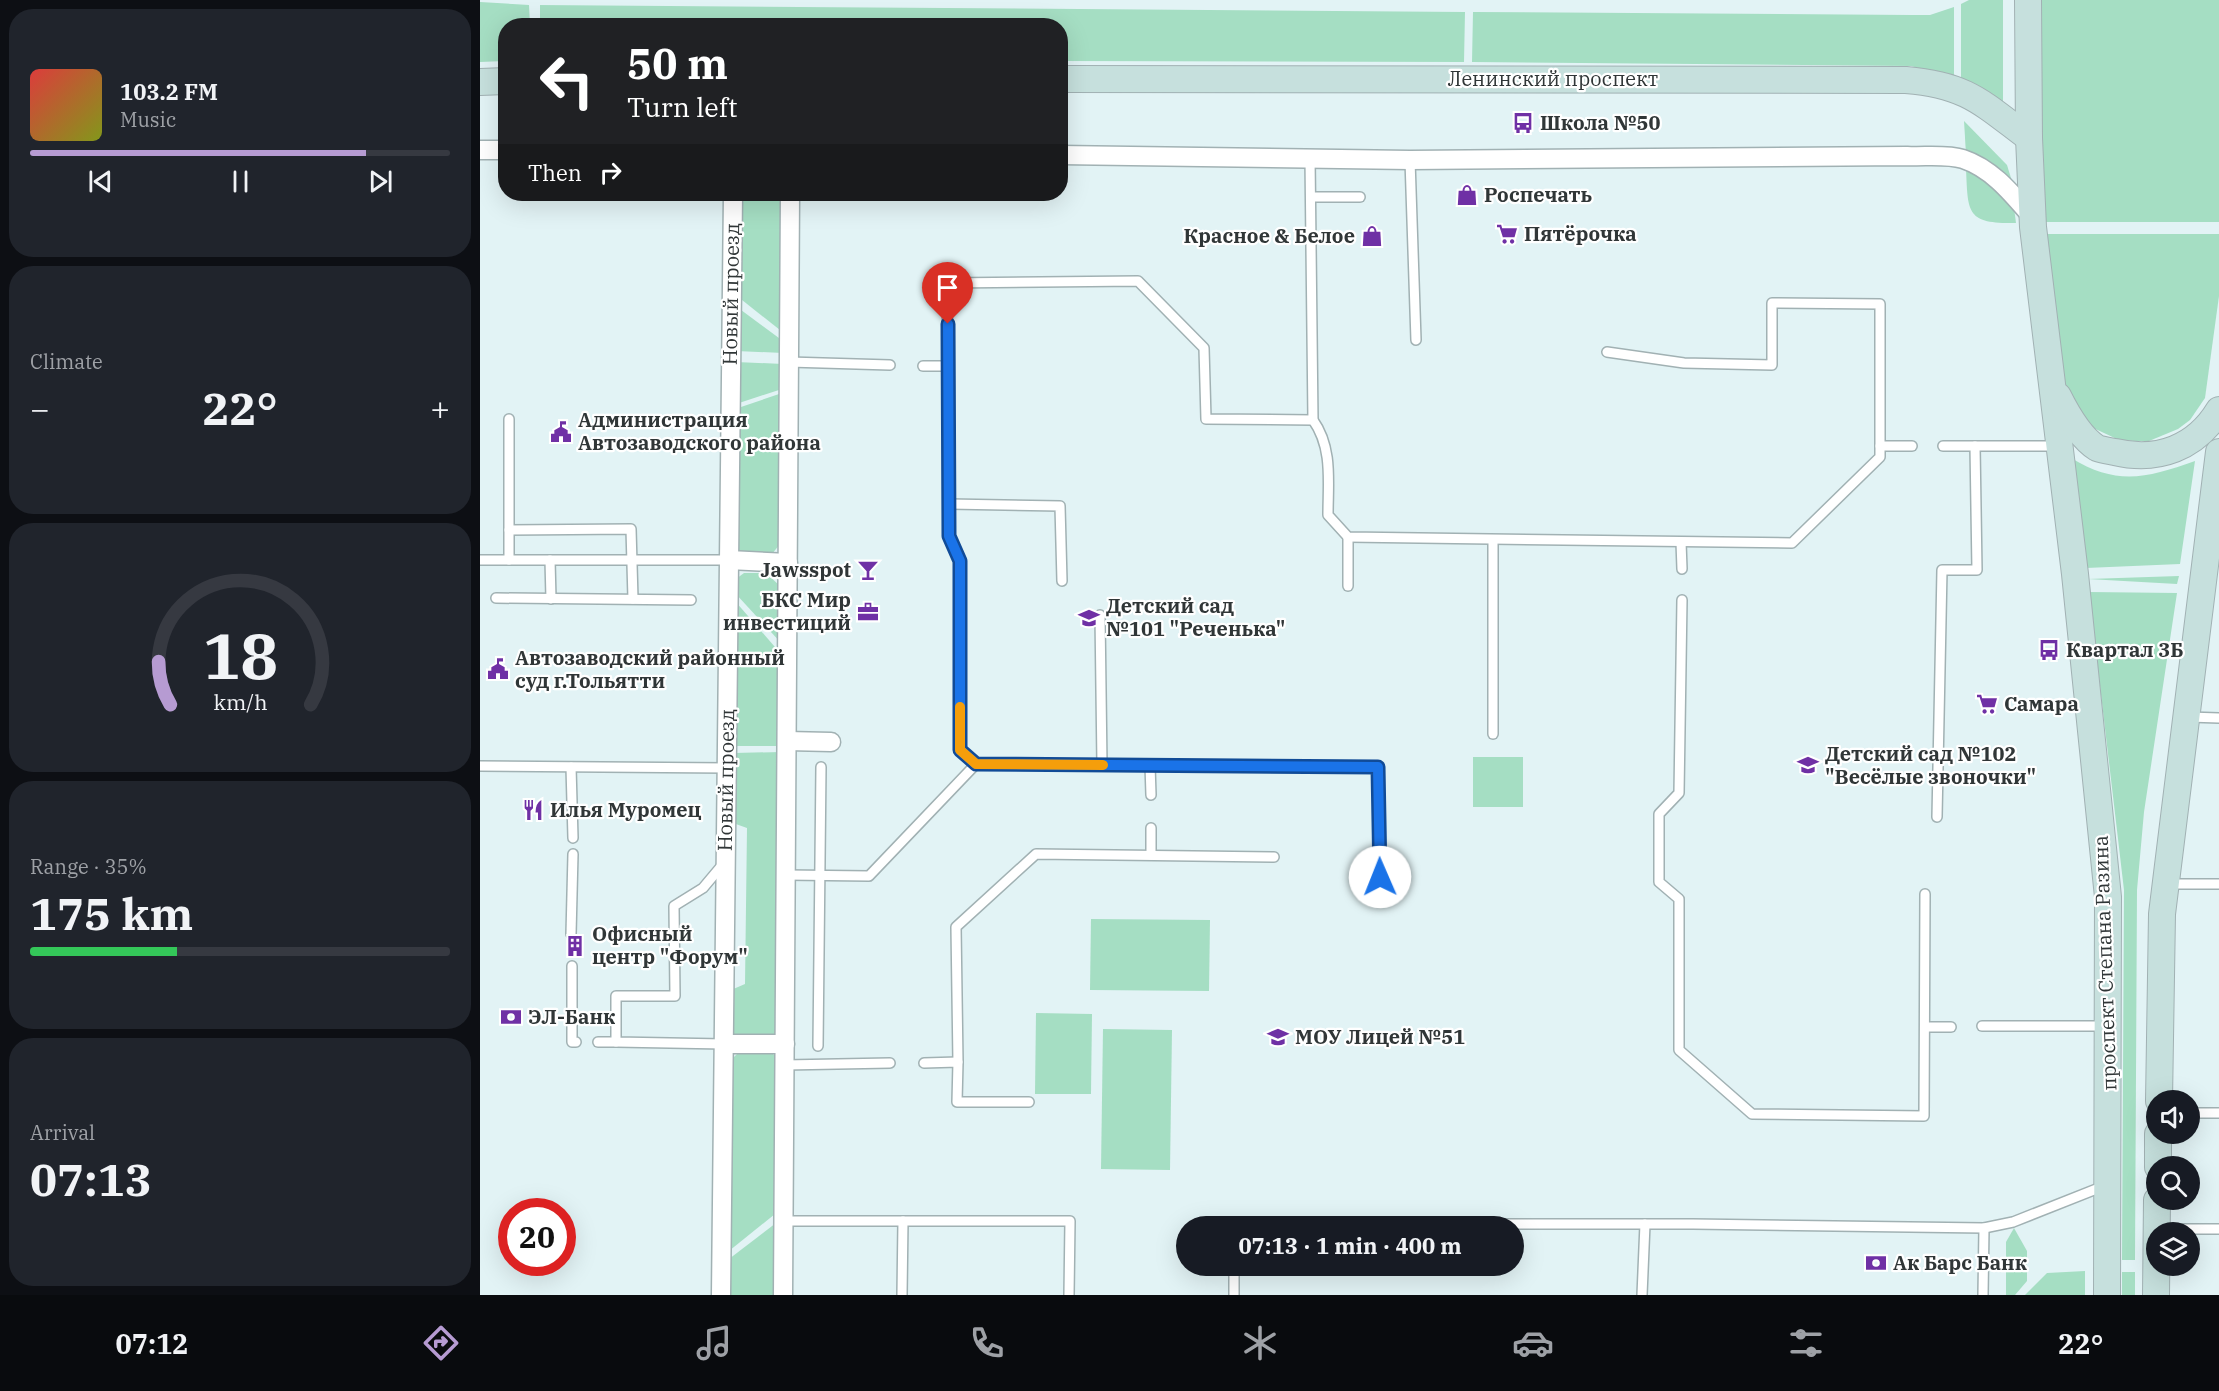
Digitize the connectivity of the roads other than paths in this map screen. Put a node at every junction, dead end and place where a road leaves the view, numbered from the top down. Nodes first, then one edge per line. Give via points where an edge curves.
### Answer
1 (2028, 0) edge
2 (1068, 79) edge
3 (498, 81) edge
4 (480, 82) edge
5 (2029, 138) junction
6 (480, 150) edge
7 (498, 150) edge
8 (1068, 155) edge
9 (1311, 158) junction
10 (1410, 160) junction
11 (1311, 197) junction
12 (1360, 197) dead end
13 (733, 201) edge
14 (790, 201) edge
15 (2033, 218) junction
16 (1416, 340) dead end
17 (1607, 352) dead end
18 (789, 362) junction
19 (890, 365) dead end
20 (924, 366) dead end
21 (948, 366) junction
22 (2052, 382) junction
23 (2219, 410) edge
24 (509, 419) dead end
25 (1313, 420) junction
26 (1880, 446) junction
27 (1912, 446) dead end
28 (1943, 446) dead end
29 (1975, 446) junction
30 (2060, 446) junction
31 (2219, 452) edge
32 (949, 504) junction
33 (509, 530) junction
34 (1348, 537) junction
35 (1493, 541) junction
36 (1681, 542) junction
37 (480, 560) edge
38 (509, 560) junction
39 (550, 560) junction
40 (632, 560) junction
41 (729, 561) junction
42 (788, 563) junction
43 (1682, 569) dead end
44 (1062, 581) dead end
45 (1347, 586) dead end
46 (496, 598) dead end
47 (550, 599) junction
48 (633, 599) junction
49 (691, 600) dead end
50 (1682, 600) dead end
51 (1100, 615) dead end
52 (2186, 717) junction
53 (2219, 718) edge
54 (1493, 734) dead end
55 (787, 741) junction
56 (831, 742) dead end
57 (976, 764) junction
58 (1102, 765) junction
59 (1150, 765) junction
60 (480, 766) edge
61 (571, 766) junction
62 (821, 767) dead end
63 (727, 768) junction
64 (1151, 795) dead end
65 (1937, 817) dead end
66 (1151, 828) dead end
67 (573, 838) dead end
68 (573, 854) dead end
69 (1151, 855) junction
70 (1274, 856) dead end
71 (726, 861) junction
72 (786, 875) junction
73 (820, 876) junction
74 (1380, 877) dead end
75 (2165, 884) junction
76 (2219, 884) edge
77 (1925, 894) dead end
78 (571, 934) dead end
79 (572, 966) dead end
80 (1982, 1026) dead end
81 (2109, 1026) junction
82 (1925, 1027) junction
83 (1951, 1027) dead end
84 (576, 1042) dead end
85 (598, 1042) dead end
86 (616, 1042) junction
87 (724, 1044) junction
88 (785, 1044) junction
89 (818, 1046) dead end
90 (958, 1062) junction
91 (890, 1063) dead end
92 (924, 1063) dead end
93 (785, 1065) junction
94 (2159, 1090) edge
95 (1029, 1102) dead end
96 (2200, 1113) edge
97 (2219, 1113) edge
98 (2109, 1184) junction
99 (784, 1221) junction
100 (903, 1221) junction
101 (1524, 1224) edge
102 (1645, 1224) junction
103 (1984, 1228) junction
104 (2200, 1229) edge
105 (2219, 1229) edge
106 (1234, 1276) edge
107 (2156, 1276) edge
108 (721, 1295) edge
109 (783, 1295) edge
110 (902, 1295) edge
111 (1069, 1295) edge
112 (1234, 1295) edge
113 (1642, 1295) edge
114 (1983, 1295) edge
115 (2107, 1295) edge
116 (2156, 1295) edge

1 - 5 main road, проспект Степана Разина
2 - 5 main road, Ленинский проспект via 1906,80 1940,83 1966,94
3 - 4 main road
5 - 15 main road, проспект Степана Разина
6 - 7 street
8 - 9 street
9 - 10 street
9 - 11 lane
10 - 15 street via 1961,158 2000,182
10 - 16 lane
11 - 12 lane
11 - 25 lane
13 - 41 street, Новый проезд
14 - 18 street
15 - 22 main road, проспект Степана Разина
17 - 26 lane via 1684,363 1772,365 1772,303 1880,304
18 - 19 lane
18 - 42 street
20 - 21 lane
21 - 25 lane via 947,283 1138,281 1204,348 1206,419
21 - 32 lane
22 - 23 main road, проспект Степана Разина via 2068,417 2097,447 2133,456 2166,454 2187,444 2209,427
22 - 30 main road, проспект Степана Разина
24 - 33 lane
25 - 34 lane via 1328,453 1328,515
26 - 27 lane
26 - 36 lane via 1880,457 1792,543
28 - 29 lane
29 - 30 lane
29 - 65 lane via 1977,570 1941,570
30 - 81 main road, проспект Степана Разина via 2108,897
31 - 52 main road via 2207,576
32 - 44 lane via 1060,506
32 - 57 lane via 949,536 960,561 960,750
33 - 38 lane
33 - 40 lane via 631,530
34 - 35 lane
34 - 45 lane
35 - 36 lane
35 - 54 lane
36 - 43 lane
37 - 38 lane
38 - 39 lane
39 - 40 lane
39 - 47 lane
40 - 41 lane
40 - 48 lane
41 - 42 street
41 - 63 street, Новый проезд
42 - 55 street
46 - 47 lane
47 - 48 lane
48 - 49 lane
50 - 82 lane via 1679,793 1659,814 1659,882 1679,899 1679,1050 1752,1114 1924,1116
51 - 58 lane
52 - 53 lane
52 - 75 main road
55 - 56 street
55 - 72 street
57 - 58 lane
57 - 73 lane via 868,876
58 - 59 lane
59 - 64 lane
59 - 74 lane via 1378,767
60 - 61 lane
61 - 63 lane
61 - 67 lane
62 - 73 lane
63 - 71 street, Новый проезд
66 - 69 lane
68 - 78 lane
69 - 70 lane
69 - 90 lane via 1036,854 956,927
71 - 86 lane via 703,888 674,906 675,996 616,996
71 - 87 street, Новый проезд
72 - 73 lane
72 - 88 street
73 - 89 lane
75 - 76 lane
75 - 94 main road
77 - 82 lane
79 - 84 lane via 572,1042
80 - 81 lane
81 - 98 main road, проспект Степана Разина
82 - 83 lane
85 - 86 lane
86 - 87 lane
87 - 88 street
87 - 108 street, Новый проезд
88 - 93 street
90 - 92 lane
90 - 95 lane via 957,1102
91 - 93 lane
93 - 99 street
96 - 97 lane
98 - 103 lane via 2013,1222
98 - 115 main road, проспект Степана Разина
99 - 100 lane
99 - 109 street
100 - 110 lane
100 - 111 lane via 1070,1221
101 - 102 lane
102 - 103 lane
102 - 113 lane
103 - 114 lane
104 - 105 lane
106 - 112 lane
107 - 116 main road

